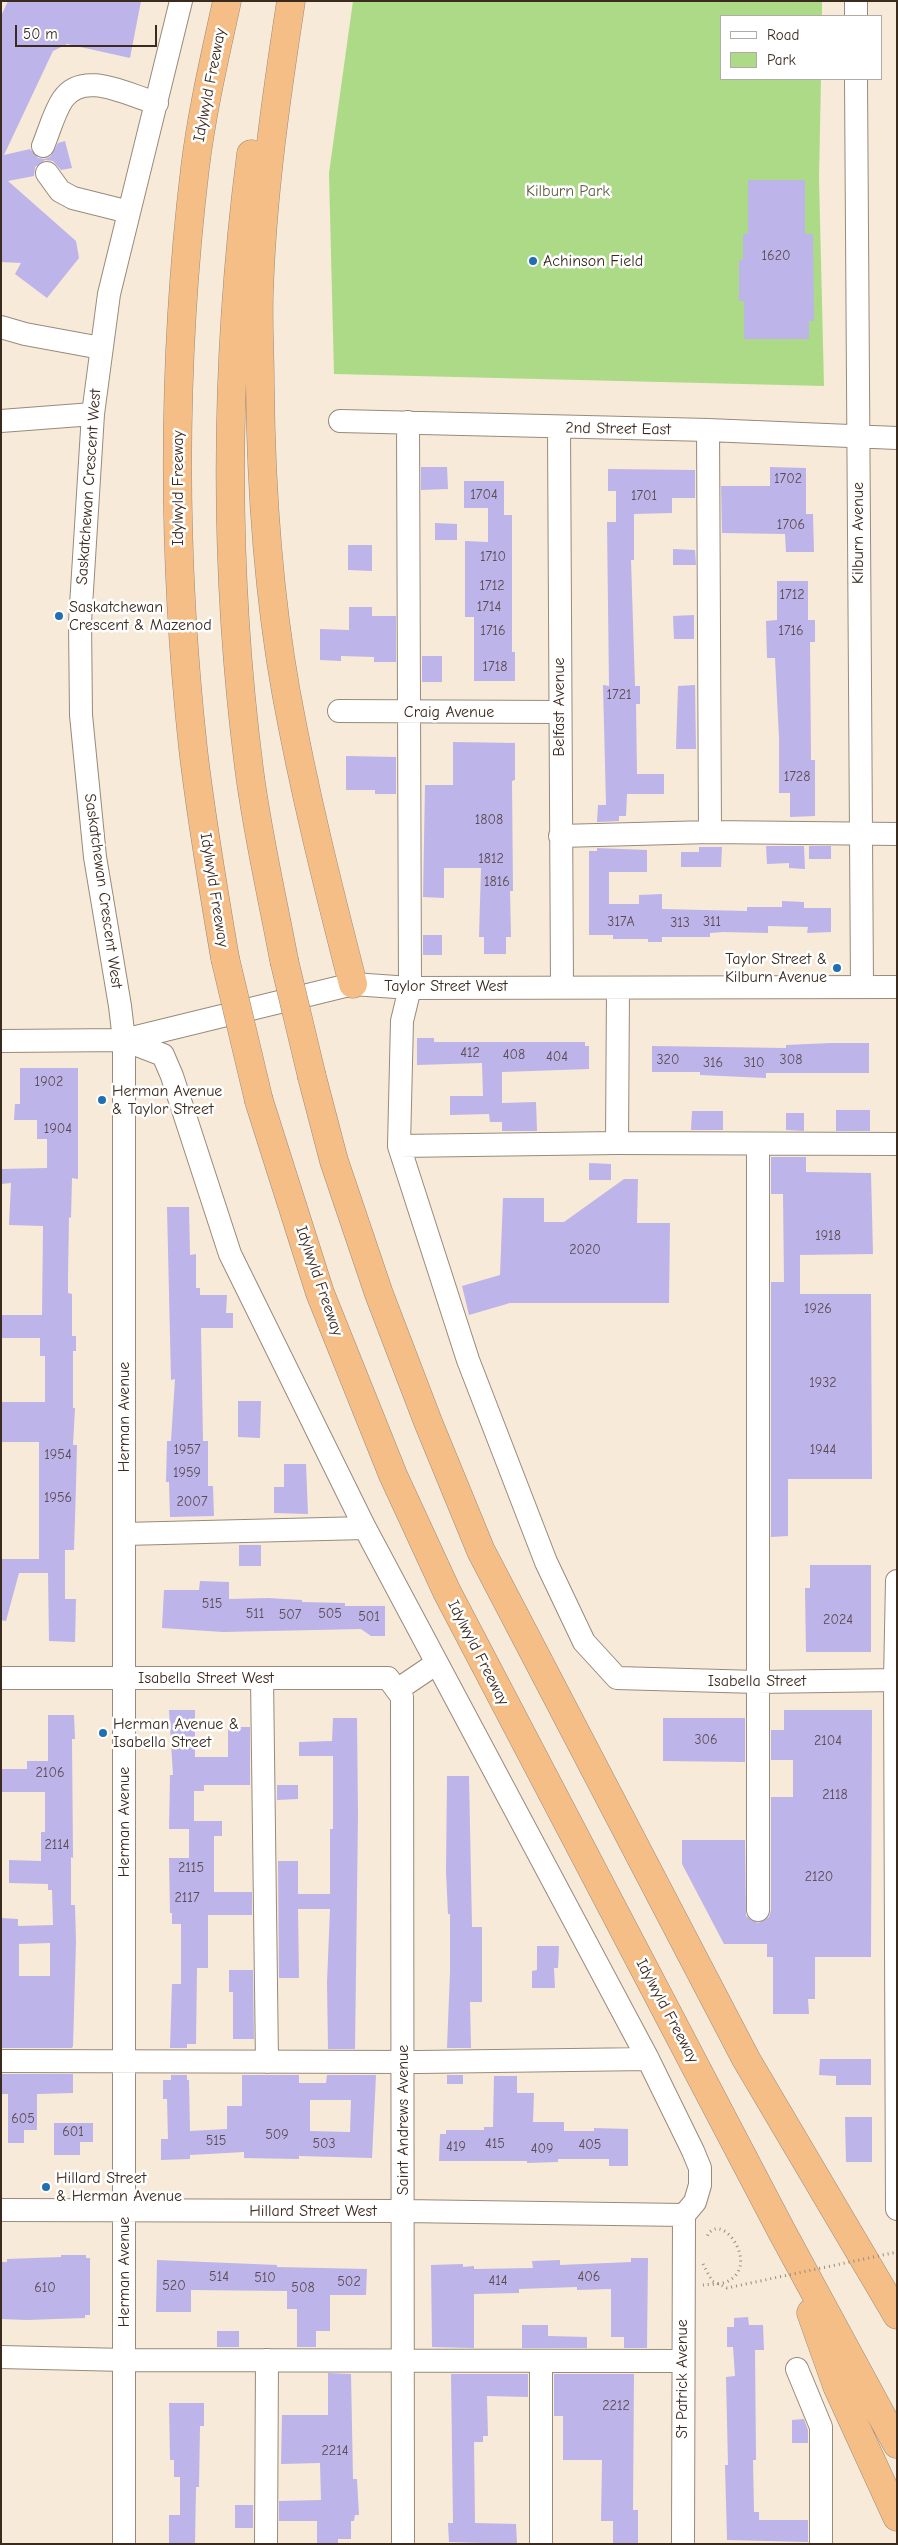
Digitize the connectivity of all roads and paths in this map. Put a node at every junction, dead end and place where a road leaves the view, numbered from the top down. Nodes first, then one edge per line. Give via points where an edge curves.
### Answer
1 (181, 1) edge
2 (227, 1) edge
3 (282, 1) edge
4 (291, 1) edge
5 (856, 1) edge
6 (856, 15) edge
7 (856, 80) edge
8 (156, 103) junction
9 (43, 146) dead end
10 (48, 173) dead end
11 (129, 212) junction
12 (1, 326) edge
13 (101, 348) junction
14 (92, 414) junction
15 (1, 421) edge
16 (340, 421) dead end
17 (408, 422) junction
18 (559, 428) junction
19 (708, 430) junction
20 (858, 438) junction
21 (897, 438) edge
22 (339, 710) dead end
23 (408, 712) junction
24 (559, 712) junction
25 (710, 832) junction
26 (860, 834) junction
27 (897, 834) edge
28 (560, 836) junction
29 (353, 984) junction
30 (562, 986) junction
31 (862, 986) junction
32 (897, 987) edge
33 (410, 988) junction
34 (618, 988) junction
35 (124, 1040) junction
36 (1, 1041) edge
37 (618, 1143) junction
38 (758, 1144) junction
39 (897, 1144) edge
40 (399, 1146) junction
41 (365, 1528) junction
42 (124, 1534) junction
43 (897, 1582) edge
44 (437, 1663) junction
45 (1, 1678) edge
46 (123, 1678) junction
47 (262, 1678) junction
48 (896, 1680) edge
49 (757, 1682) junction
50 (399, 1694) junction
51 (758, 1910) dead end
52 (648, 2059) junction
53 (1, 2061) edge
54 (124, 2061) junction
55 (267, 2062) junction
56 (403, 2062) junction
57 (897, 2064) edge
58 (896, 2209) edge
59 (1, 2210) edge
60 (125, 2210) junction
61 (403, 2211) junction
62 (684, 2215) junction
63 (781, 2230) junction
64 (705, 2243) dead end
65 (897, 2252) edge
66 (704, 2259) dead end
67 (682, 2286) junction
68 (897, 2315) edge
69 (1, 2357) edge
70 (124, 2360) junction
71 (267, 2360) junction
72 (402, 2360) junction
73 (682, 2361) junction
74 (541, 2362) junction
75 (797, 2369) dead end
76 (897, 2444) edge
77 (897, 2517) edge
78 (124, 2544) edge
79 (266, 2544) edge
80 (403, 2544) edge
81 (541, 2544) edge
82 (683, 2544) edge
83 (821, 2544) edge

1 - 8 street, Saskatchewan Crescent West
2 - 63 highway, Idylwyld Freeway, bridge via 195,167 184,288 177,460 179,566 193,747 225,958 260,1101 320,1293 393,1475 447,1592
3 - 68 highway, bridge via 255,122 241,231 231,428 232,546 249,769 284,960 334,1162 379,1294 481,1551 746,2059
4 - 29 highway via 277,87 259,295 262,458 268,557 286,690 314,828
5 - 6 street
7 - 20 street, Kilburn Avenue
8 - 9 street via 96,84 82,85 63,99
8 - 11 street, Saskatchewan Crescent West
10 - 11 street via 60,190 73,198
11 - 13 street, Saskatchewan Crescent West via 109,294
12 - 13 street via 25,334
13 - 14 street, Saskatchewan Crescent West
14 - 15 street
14 - 35 street, Saskatchewan Crescent West via 80,622 81,715 95,857
16 - 17 street, 2nd Street East
17 - 18 street, 2nd Street East
17 - 23 street
18 - 19 street, 2nd Street East
18 - 24 street, Belfast Avenue
19 - 20 street, 2nd Street East
19 - 25 street
20 - 21 street, 2nd Street East
20 - 26 street, Kilburn Avenue
22 - 23 street, Craig Avenue
23 - 24 street, Craig Avenue
23 - 33 street
24 - 28 street, Belfast Avenue
25 - 26 street
25 - 28 street
26 - 27 street
26 - 31 street, Kilburn Avenue
28 - 30 street, Belfast Avenue
29 - 33 street, Taylor Street West
29 - 35 street, Taylor Street West
30 - 33 street, Taylor Street West
30 - 34 street, Taylor Street West
31 - 32 street, Taylor Street West
31 - 34 street, Taylor Street West
33 - 40 street via 402,1022
34 - 37 street
35 - 36 street, Taylor Street West
35 - 41 street via 163,1055 230,1254
35 - 42 street, Herman Avenue
37 - 38 street
37 - 40 street
38 - 39 street
38 - 49 street
40 - 49 street, Isabella Street via 468,1360 546,1562 584,1642 616,1678
41 - 42 street
41 - 44 street
42 - 46 street, Herman Avenue
43 - 48 street
44 - 50 street
44 - 52 street
45 - 46 street, Isabella Street West
46 - 47 street, Isabella Street West
46 - 54 street, Herman Avenue
47 - 50 street, Isabella Street West via 388,1678
47 - 55 street
48 - 49 street, Isabella Street
48 - 57 street
49 - 51 street
50 - 56 street, Saint Andrews Avenue
52 - 56 street
52 - 62 street via 700,2168 698,2196
53 - 54 street
54 - 55 street
54 - 60 street, Herman Avenue
55 - 56 street
56 - 61 street, Saint Andrews Avenue
57 - 58 street
59 - 60 street, Hillard Street West
60 - 61 street, Hillard Street West
60 - 70 street, Herman Avenue
61 - 62 street, Hillard Street West
61 - 72 street, Saint Andrews Avenue
62 - 67 street, St Patrick Avenue
63 - 76 highway, Idylwyld Freeway
63 - 77 highway via 837,2386
64 - 67 path via 706,2236 716,2228 730,2234 741,2259 738,2271 730,2280 717,2284
65 - 66 path, bridge via 727,2288 712,2281 703,2264
67 - 73 street, St Patrick Avenue
69 - 70 street
70 - 71 street
70 - 78 street, Herman Avenue
71 - 72 street
71 - 79 street
72 - 74 street
72 - 80 street, Saint Andrews Avenue
73 - 74 street
73 - 82 street, St Patrick Avenue
74 - 81 street
75 - 83 street via 821,2427

